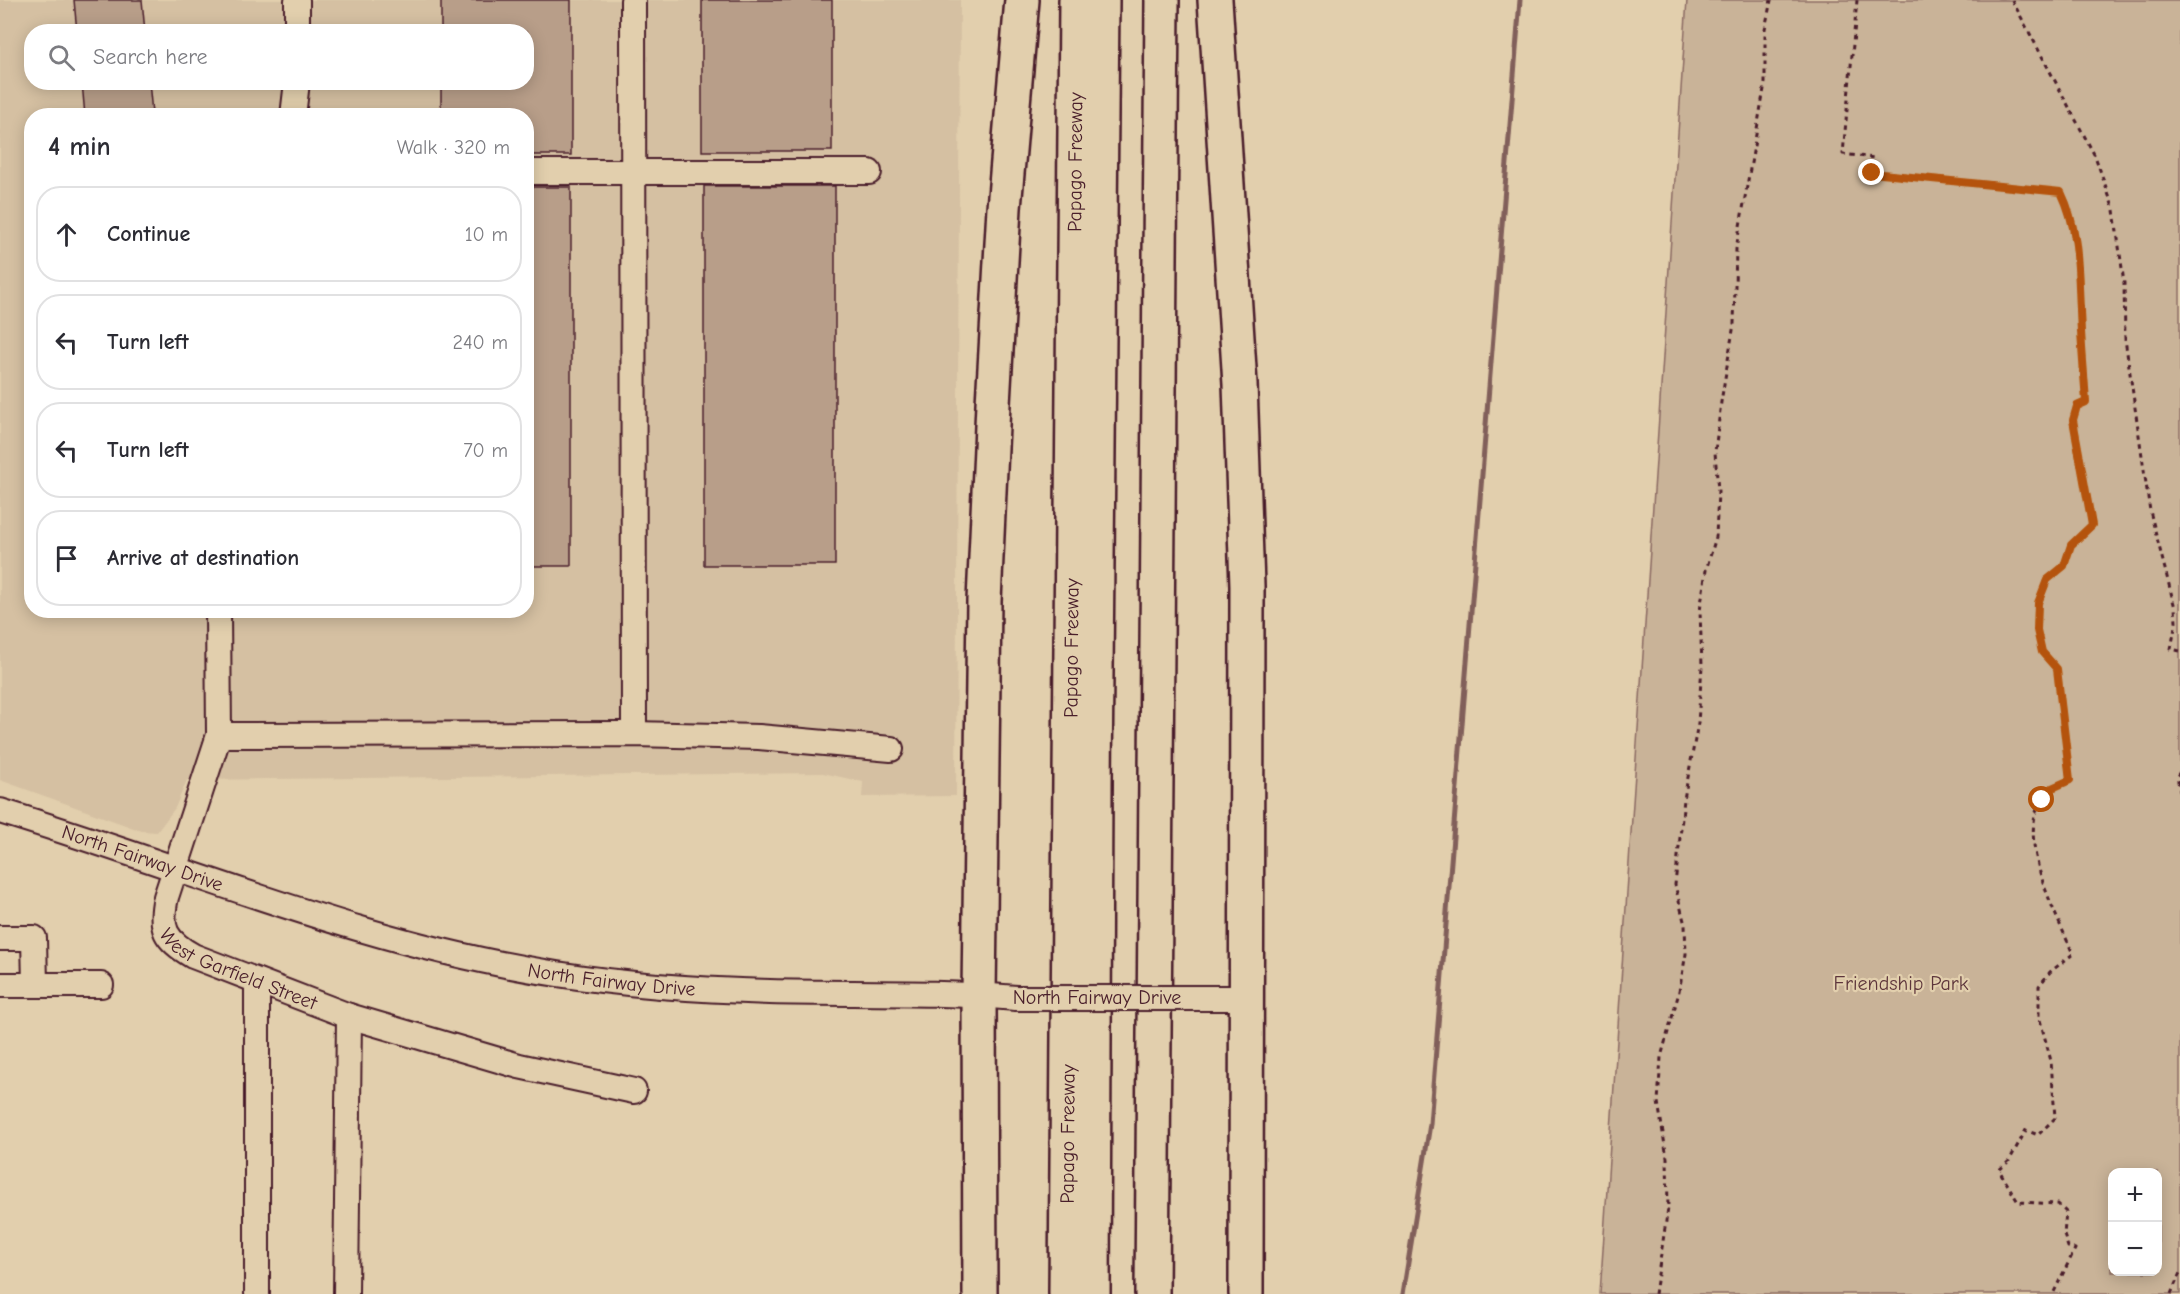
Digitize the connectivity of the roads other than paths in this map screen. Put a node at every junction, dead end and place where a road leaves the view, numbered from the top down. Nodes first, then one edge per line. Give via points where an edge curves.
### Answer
1 (297, 0) edge
2 (633, 0) edge
3 (1022, 0) edge
4 (1076, 0) edge
5 (1102, 0) edge
6 (1162, 0) edge
7 (1215, 0) edge
8 (297, 24) edge
9 (296, 90) edge
10 (294, 108) edge
11 (633, 171) junction
12 (534, 172) edge
13 (869, 172) dead end
14 (218, 618) edge
15 (634, 734) junction
16 (219, 735) junction
17 (891, 749) dead end
18 (0, 811) edge
19 (177, 868) junction
20 (0, 938) edge
21 (257, 981) junction
22 (0, 985) edge
23 (35, 985) junction
24 (101, 985) dead end
25 (979, 994) junction
26 (1246, 998) junction
27 (350, 1016) junction
28 (634, 1091) dead end
29 (257, 1294) edge
30 (346, 1294) edge
31 (980, 1294) edge
32 (1066, 1294) edge
33 (1093, 1294) edge
34 (1152, 1294) edge
35 (1246, 1294) edge

1 - 8 street
2 - 11 street
3 - 25 highway via 1004,208 984,601
4 - 32 highway, Papago Freeway
5 - 33 highway
6 - 34 highway
7 - 26 highway via 1240,384 1247,574
9 - 10 street
11 - 12 street
11 - 13 street
11 - 15 street
14 - 16 street, West Garfield Street
15 - 16 street
15 - 17 street via 759,737
16 - 19 street, West Garfield Street
18 - 19 street, North Fairway Drive
19 - 21 street, West Garfield Street via 162,912 169,939 193,956
19 - 25 street, North Fairway Drive via 362,930 460,956 557,974 660,986 769,992
20 - 23 street via 34,939
21 - 27 street, West Garfield Street
21 - 29 street
22 - 23 street
23 - 24 street
25 - 26 street, North Fairway Drive, bridge via 1016,998
25 - 31 highway
26 - 35 highway
27 - 28 street, West Garfield Street via 519,1066
27 - 30 street

